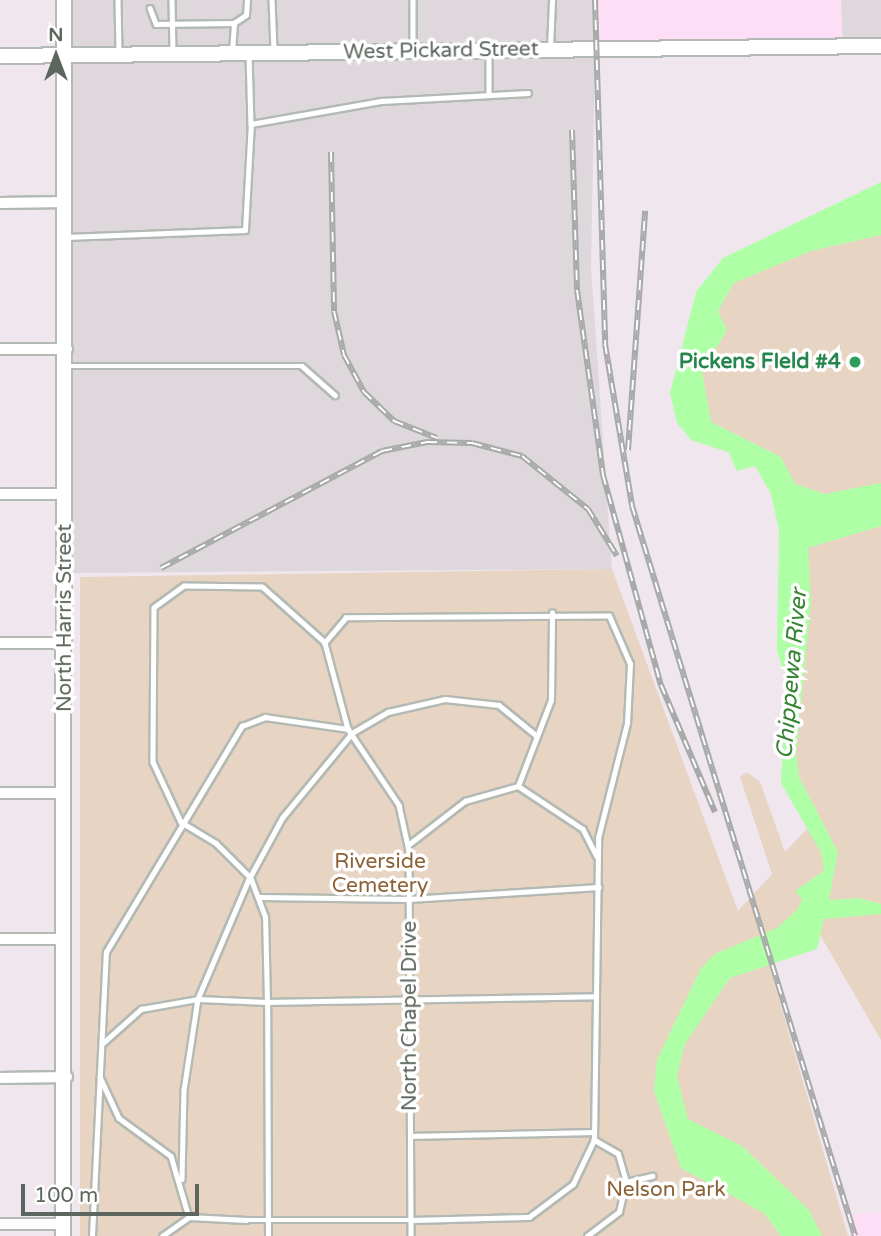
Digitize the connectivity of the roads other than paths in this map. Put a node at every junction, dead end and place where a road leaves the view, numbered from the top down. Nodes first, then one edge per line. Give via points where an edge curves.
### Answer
1 (64, 0) edge
2 (118, 0) edge
3 (172, 0) edge
4 (247, 0) edge
5 (272, 0) edge
6 (413, 0) edge
7 (552, 0) edge
8 (150, 8) dead end
9 (234, 23) junction
10 (172, 24) junction
11 (881, 46) edge
12 (550, 50) junction
13 (413, 51) junction
14 (489, 51) junction
15 (249, 53) junction
16 (274, 53) junction
17 (119, 54) junction
18 (173, 54) junction
19 (232, 54) junction
20 (65, 55) junction
21 (0, 56) edge
22 (489, 93) junction
23 (528, 93) dead end
24 (251, 124) junction
25 (66, 202) junction
26 (0, 203) edge
27 (66, 237) junction
28 (0, 349) edge
29 (68, 349) junction
30 (68, 366) junction
31 (335, 395) dead end
32 (0, 494) edge
33 (65, 494) junction
34 (552, 612) junction
35 (0, 643) edge
36 (65, 643) junction
37 (325, 643) junction
38 (350, 731) junction
39 (537, 736) junction
40 (518, 786) junction
41 (0, 793) edge
42 (64, 793) junction
43 (181, 822) junction
44 (408, 845) junction
45 (599, 860) junction
46 (250, 877) junction
47 (600, 887) junction
48 (259, 897) junction
49 (409, 899) junction
50 (0, 939) edge
51 (64, 939) junction
52 (596, 996) junction
53 (198, 999) junction
54 (410, 1001) junction
55 (267, 1002) junction
56 (103, 1043) junction
57 (99, 1075) junction
58 (67, 1077) junction
59 (0, 1079) edge
60 (594, 1132) junction
61 (410, 1136) junction
62 (594, 1140) junction
63 (652, 1176) dead end
64 (183, 1179) junction
65 (626, 1182) junction
66 (188, 1216) junction
67 (268, 1220) junction
68 (411, 1220) junction
69 (0, 1224) edge
70 (62, 1230) edge
71 (92, 1236) edge
72 (162, 1236) edge
73 (268, 1236) edge
74 (411, 1236) edge
75 (587, 1236) edge

1 - 20 street, North Harris Street
2 - 17 lane
3 - 10 lane
4 - 9 lane via 246,15
5 - 16 lane
6 - 13 lane
7 - 12 lane
8 - 10 lane via 156,24
9 - 10 lane
9 - 19 lane
10 - 18 lane
11 - 12 street, West Pickard Street
12 - 14 street, West Pickard Street
13 - 14 street, West Pickard Street
13 - 16 street, West Pickard Street
14 - 22 lane
15 - 16 street, West Pickard Street
15 - 19 street, West Pickard Street
15 - 24 lane
17 - 18 street, West Pickard Street
17 - 20 street, West Pickard Street
18 - 19 street, West Pickard Street
20 - 21 street, West Pickard Street
20 - 25 street, North Harris Street
22 - 23 lane
22 - 24 lane via 382,101
24 - 27 lane via 245,230
25 - 26 street
25 - 27 street, North Harris Street
27 - 29 street, North Harris Street
28 - 29 street
29 - 30 street, North Harris Street
30 - 31 lane via 302,366
30 - 33 street, North Harris Street
32 - 33 street
33 - 36 street, North Harris Street
34 - 37 lane via 346,618
34 - 39 lane via 554,674
34 - 45 lane via 609,616 629,664 627,723 598,838
35 - 36 street
36 - 42 street, North Harris Street
37 - 38 lane, North Chapel Drive
37 - 43 lane via 262,587 184,586 154,608 150,739 153,762
38 - 39 lane via 388,712 445,699 499,705
38 - 43 lane via 265,717 242,726
38 - 44 lane, North Chapel Drive via 399,805
38 - 46 lane via 282,818
39 - 40 lane
40 - 44 lane via 465,801
40 - 45 lane via 583,829
41 - 42 street
42 - 51 street, North Harris Street
43 - 46 lane via 216,843
43 - 56 lane via 106,952
44 - 49 lane, North Chapel Drive
45 - 47 lane
46 - 48 lane
46 - 53 lane
47 - 49 lane
47 - 52 lane
48 - 49 lane
48 - 55 lane via 268,935
49 - 54 lane, North Chapel Drive
50 - 51 street
51 - 58 street, North Harris Street
52 - 54 lane
52 - 60 lane
53 - 55 lane
53 - 56 lane via 141,1009
53 - 64 lane via 184,1090
54 - 55 lane
54 - 61 lane, North Chapel Drive
55 - 67 lane
56 - 57 lane
57 - 64 lane via 118,1118 171,1156
57 - 71 lane
58 - 59 street
58 - 70 street, North Harris Street
60 - 61 lane
60 - 62 lane
61 - 68 lane, North Chapel Drive
62 - 65 lane via 618,1154
62 - 68 lane via 573,1184 529,1216
63 - 65 lane
64 - 66 lane
65 - 75 lane via 619,1212
66 - 67 lane
66 - 72 lane
67 - 68 lane
67 - 73 lane
68 - 74 lane, North Chapel Drive
69 - 70 street

